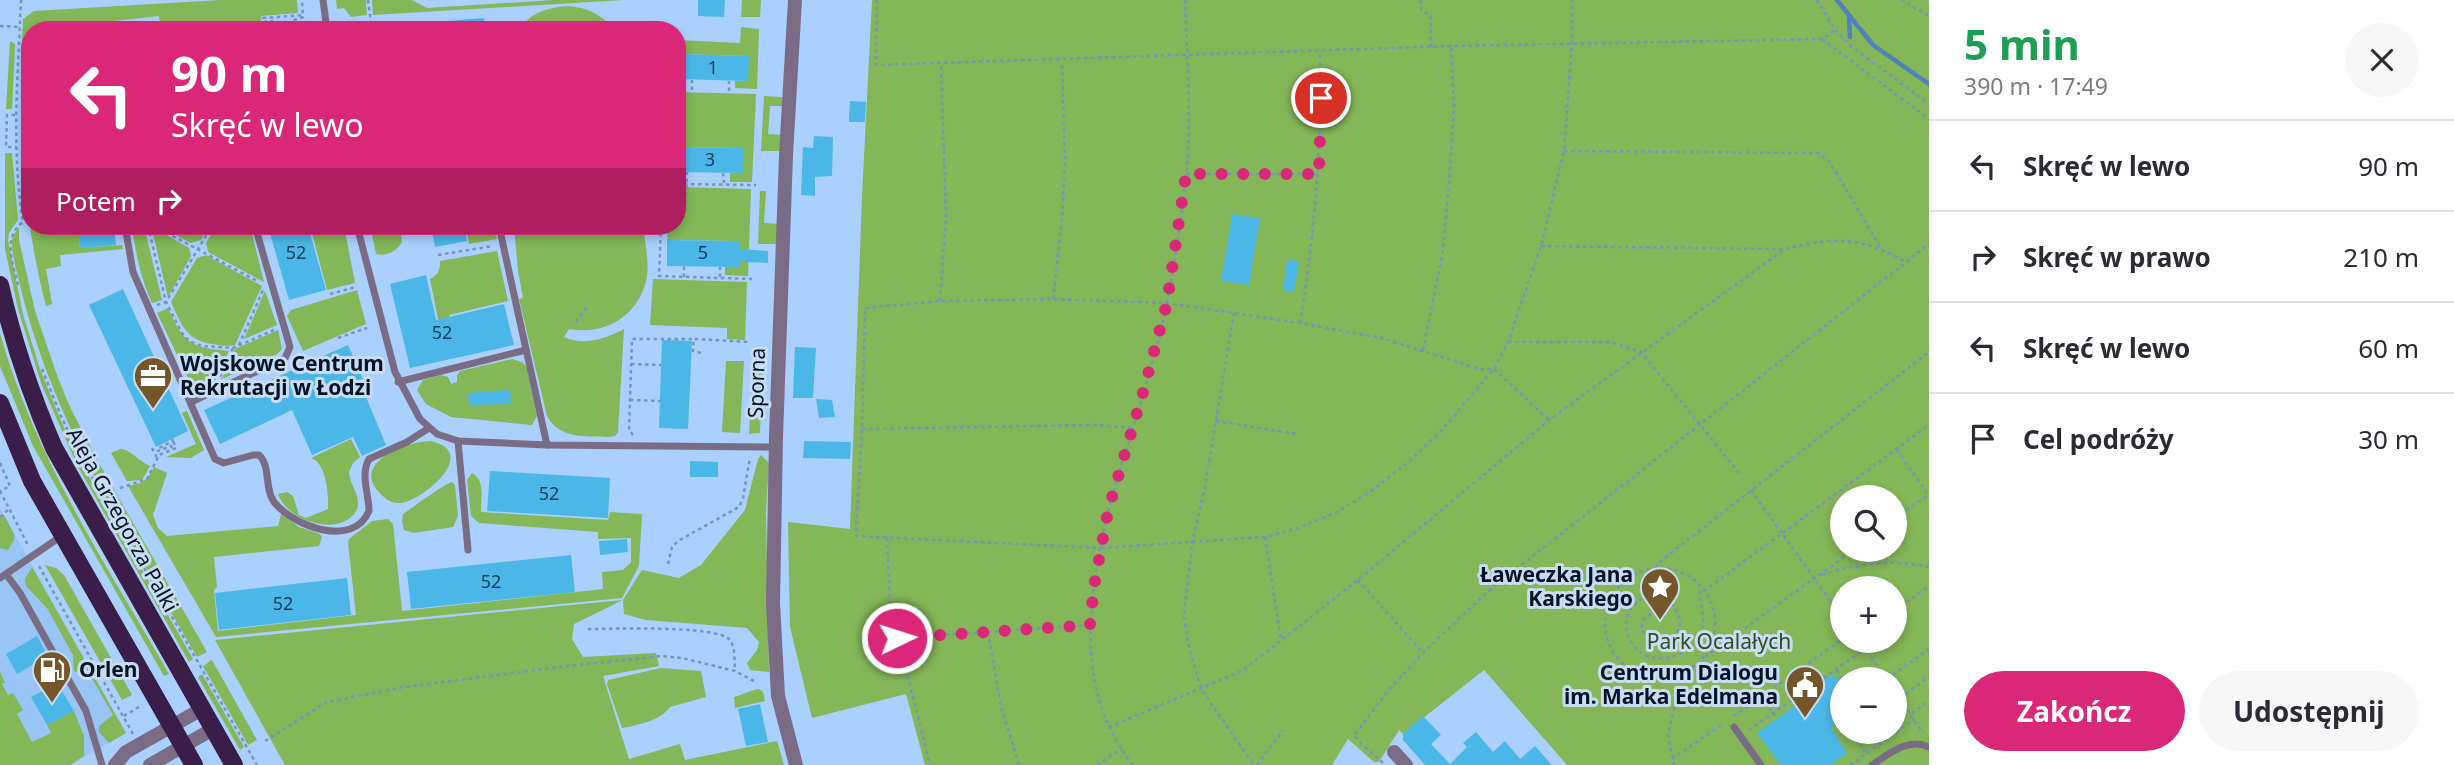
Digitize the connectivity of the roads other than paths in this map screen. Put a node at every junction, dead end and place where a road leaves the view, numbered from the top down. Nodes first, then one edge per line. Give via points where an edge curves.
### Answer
1 (323, 0) edge
2 (795, 0) edge
3 (326, 21) edge
4 (126, 235) edge
5 (258, 235) edge
6 (359, 235) edge
7 (501, 235) edge
8 (0, 285) edge
9 (526, 350) junction
10 (398, 382) junction
11 (191, 402) junction
12 (0, 403) edge
13 (429, 428) junction
14 (458, 441) junction
15 (547, 445) junction
16 (776, 447) junction
17 (63, 535) junction
18 (468, 550) dead end
19 (3, 576) edge
20 (202, 709) junction
21 (172, 726) junction
22 (1734, 727) dead end
23 (213, 729) junction
24 (183, 746) junction
25 (1928, 746) edge
26 (1394, 751) dead end
27 (102, 765) edge
28 (115, 765) edge
29 (150, 765) edge
30 (194, 765) edge
31 (233, 765) edge
32 (796, 765) edge
33 (1406, 765) edge
34 (1761, 765) edge
35 (1872, 765) edge

1 - 3 lane
2 - 16 street, Sporna
4 - 11 lane via 130,263
5 - 11 lane via 290,347 285,358
6 - 10 lane
7 - 9 lane
8 - 20 main road, Aleja Grzegorza Palki via 17,350 54,448
9 - 10 lane
9 - 15 lane
10 - 13 lane
11 - 13 lane via 219,462 259,455 273,501 306,525 336,531 352,528 368,516 365,468 369,459
12 - 17 main road via 29,473
13 - 14 lane
14 - 15 lane
14 - 18 lane
15 - 16 lane
16 - 32 street, Sporna via 773,603 777,691
17 - 19 lane
17 - 21 main road
19 - 27 lane via 20,593 86,711
20 - 21 street
20 - 23 main road, Aleja Grzegorza Palki
21 - 24 main road
21 - 28 street via 126,752
22 - 34 lane
23 - 24 street
23 - 31 main road, Aleja Grzegorza Palki
24 - 29 street
24 - 30 main road
25 - 35 lane via 1905,746
26 - 33 street

